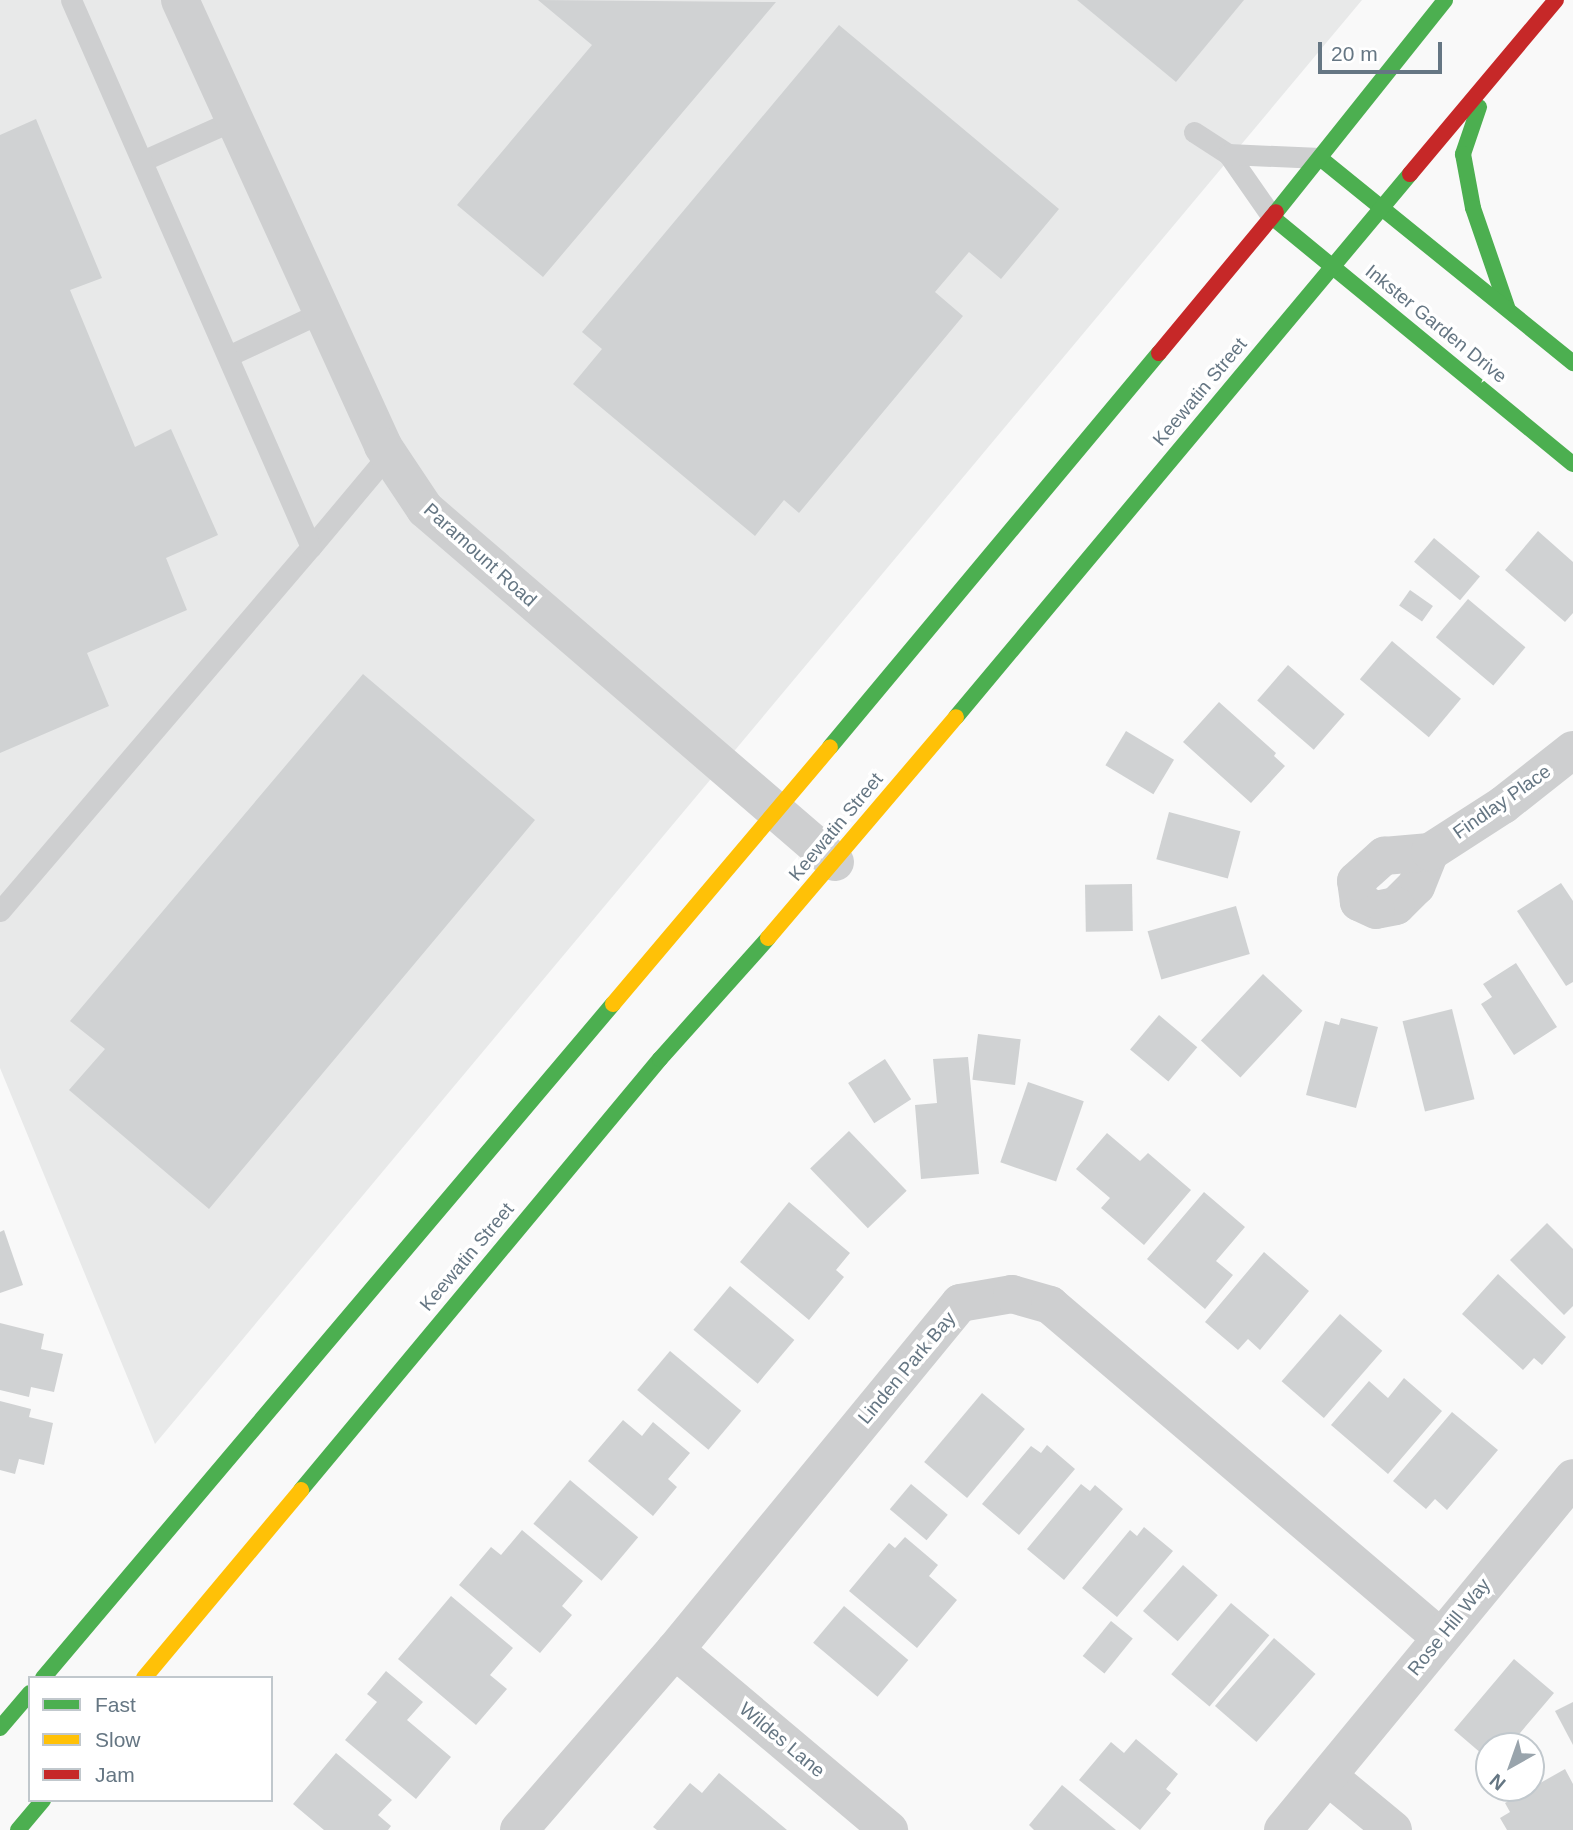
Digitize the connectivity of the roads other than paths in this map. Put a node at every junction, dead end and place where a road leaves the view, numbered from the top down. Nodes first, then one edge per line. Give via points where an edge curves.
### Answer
1 (71, 0) edge
2 (180, 0) edge
3 (1445, 0) edge
4 (1556, 0) edge
5 (1486, 85) junction
6 (234, 120) junction
7 (1194, 132) dead end
8 (1228, 153) junction
9 (1320, 158) junction
10 (142, 161) junction
11 (1384, 208) junction
12 (1272, 217) junction
13 (1332, 266) junction
14 (1508, 309) junction
15 (322, 312) junction
16 (228, 356) junction
17 (1573, 363) edge
18 (388, 455) junction
19 (1573, 464) edge
20 (311, 547) junction
21 (1573, 750) edge
22 (776, 812) junction
23 (1430, 852) dead end
24 (835, 862) junction
25 (0, 911) edge
26 (1573, 1478) edge
27 (1440, 1637) junction
28 (675, 1650) junction
29 (45, 1676) edge
30 (146, 1676) edge
31 (28, 1695) edge
32 (0, 1728) edge
33 (1329, 1777) junction
34 (41, 1802) edge
35 (18, 1830) edge
36 (519, 1830) edge
37 (889, 1830) edge
38 (1283, 1830) edge
39 (1393, 1830) edge

1 - 10 lane
2 - 6 street, Paramount Road
3 - 9 street
4 - 5 street, Keewatin Street
5 - 11 street, Keewatin Street
5 - 14 street via 1463,155 1472,208
6 - 10 lane
6 - 15 street, Paramount Road
7 - 8 lane
8 - 9 lane
8 - 12 lane
9 - 11 street
9 - 12 street
10 - 16 lane
11 - 13 street, Keewatin Street
11 - 14 street
12 - 13 street, Inkster Garden Drive
12 - 22 street
13 - 19 street, Inkster Garden Drive
13 - 24 street, Keewatin Street
14 - 17 street
15 - 16 lane
15 - 18 street, Paramount Road
16 - 20 lane
18 - 20 lane
18 - 22 street, Paramount Road via 425,509
20 - 25 lane
21 - 23 street, Findlay Place via 1503,805
22 - 24 street, Paramount Road
22 - 29 street
24 - 30 street, Keewatin Street via 652,1069
26 - 27 street, Rose Hill Way
27 - 28 street, Linden Park Bay via 1050,1306 1012,1294 960,1303
27 - 33 street, Rose Hill Way
28 - 36 street, Linden Park Bay
28 - 37 street, Wildes Lane
31 - 32 street
33 - 38 street, Rose Hill Way
33 - 39 street
34 - 35 street

